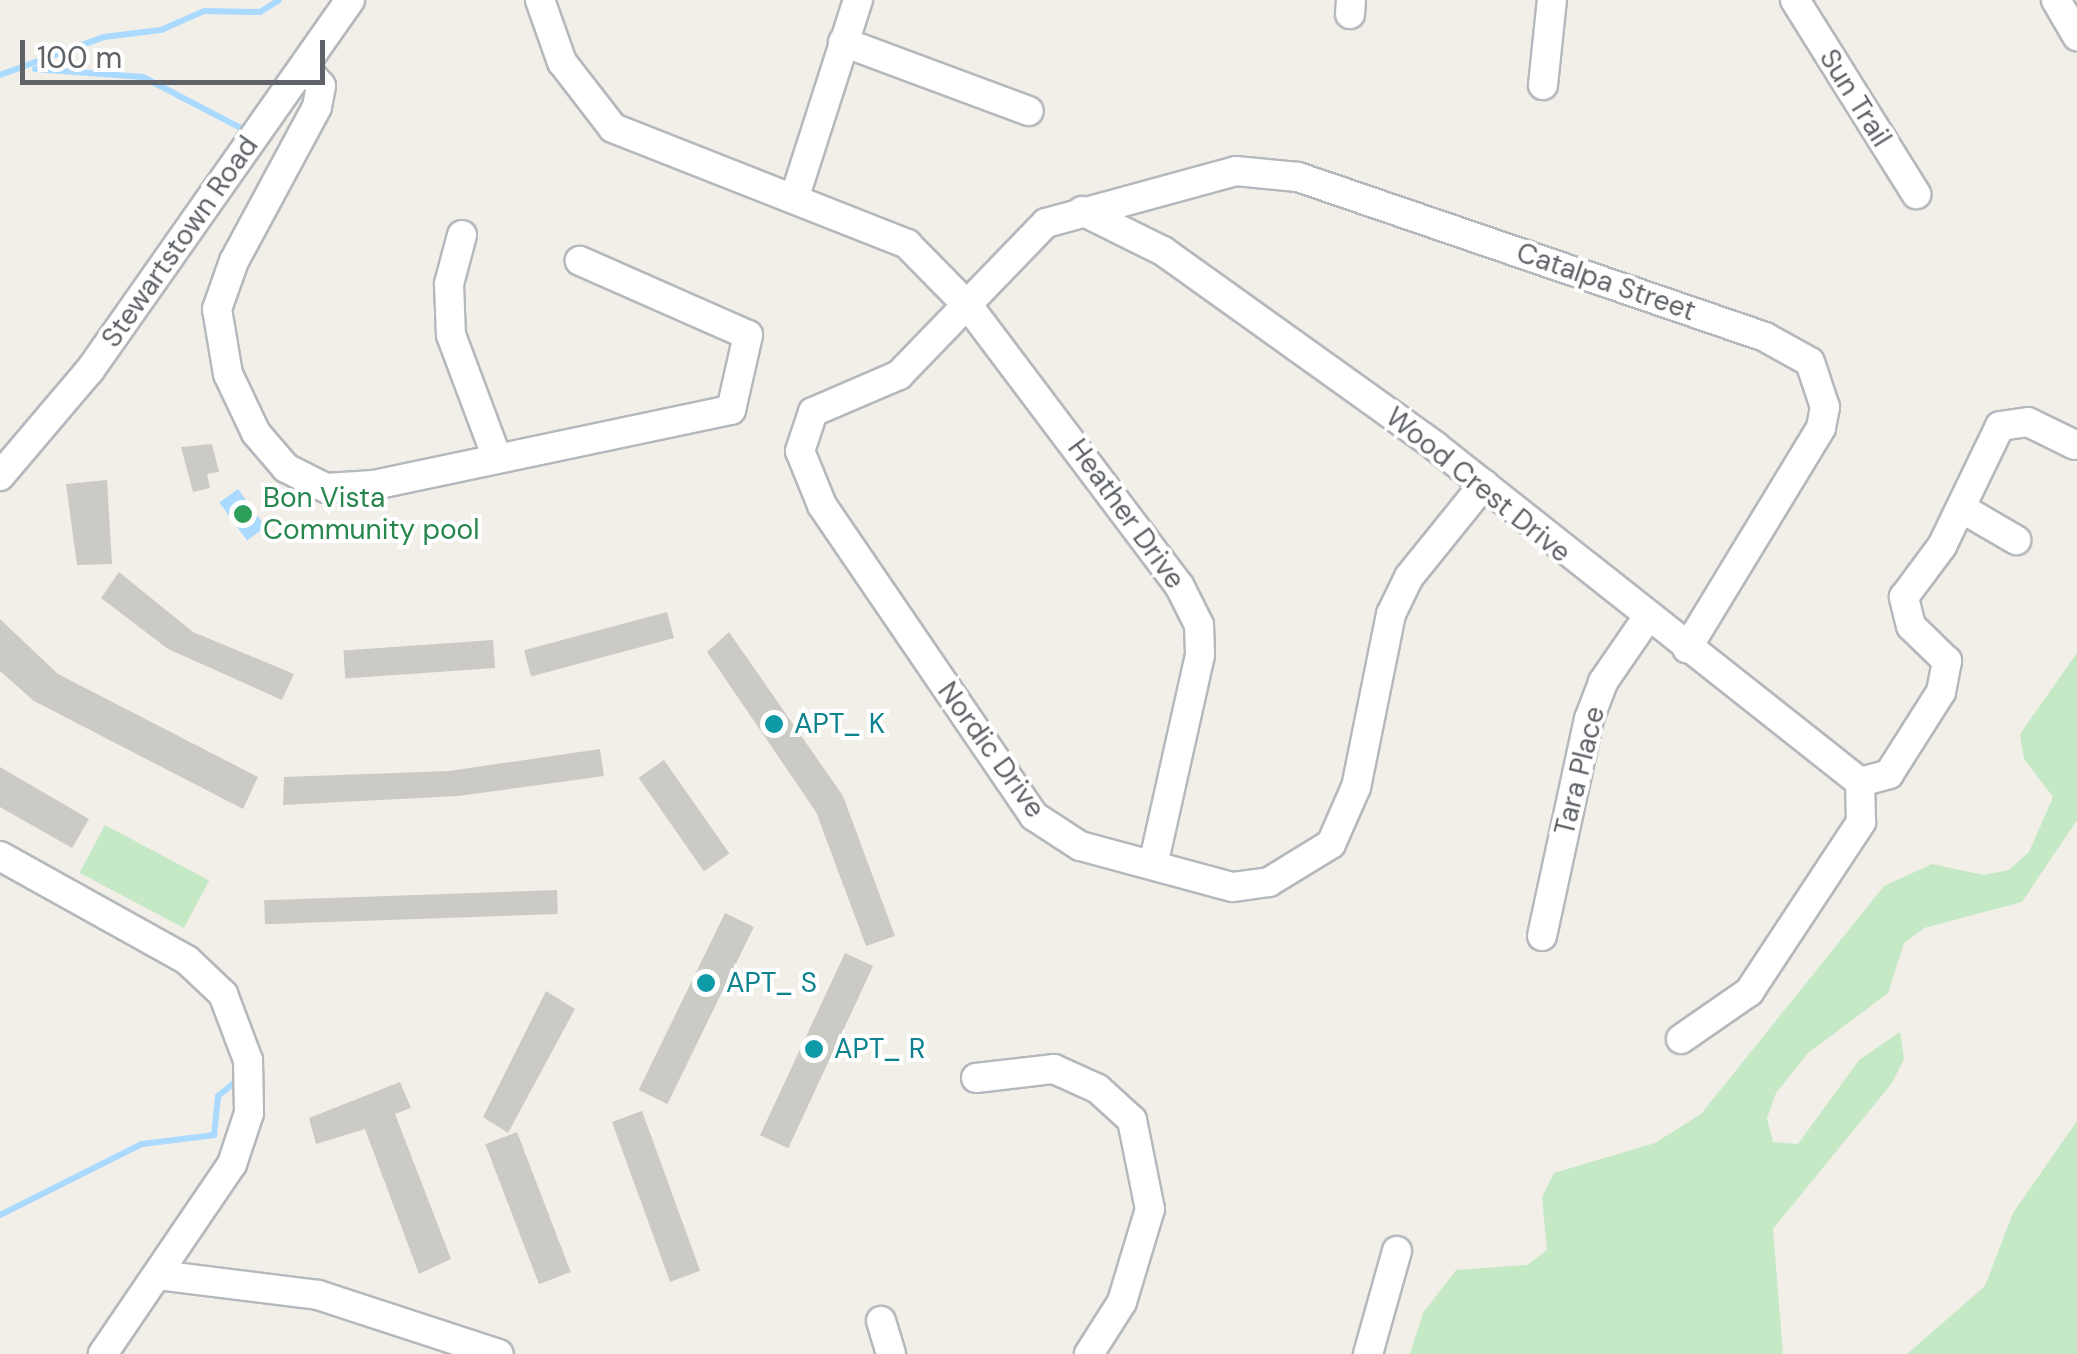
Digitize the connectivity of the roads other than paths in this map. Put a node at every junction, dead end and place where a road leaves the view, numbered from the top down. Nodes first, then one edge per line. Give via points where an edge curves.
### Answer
1 (350, 0) edge
2 (540, 0) edge
3 (858, 0) edge
4 (1552, 0) edge
5 (1795, 0) edge
6 (2056, 0) edge
7 (2077, 36) edge
8 (843, 42) junction
9 (304, 67) junction
10 (1542, 85) dead end
11 (1029, 111) dead end
12 (1916, 194) dead end
13 (795, 196) junction
14 (1082, 211) junction
15 (462, 235) dead end
16 (580, 261) dead end
17 (970, 308) junction
18 (2075, 445) edge
19 (497, 458) junction
20 (0, 476) edge
21 (1484, 484) junction
22 (1961, 508) junction
23 (2016, 540) dead end
24 (1647, 618) junction
25 (1687, 648) junction
26 (1860, 782) junction
27 (0, 856) edge
28 (1153, 865) junction
29 (1542, 936) dead end
30 (1681, 1039) dead end
31 (976, 1078) dead end
32 (1397, 1251) dead end
33 (158, 1275) junction
34 (881, 1321) dead end
35 (103, 1354) edge
36 (498, 1354) edge
37 (890, 1354) edge
38 (1089, 1354) edge
39 (1368, 1354) edge

1 - 9 street, Stewartstown Road
2 - 13 street, Heather Drive via 562,62 613,128
3 - 8 street
4 - 10 street
5 - 12 street, Sun Trail
6 - 7 street
8 - 11 street
8 - 13 street
9 - 19 street via 322,86 318,107 234,261 216,309 216,336 243,409 269,452 326,488
9 - 20 street, Stewartstown Road via 80,383
13 - 17 street, Heather Drive via 907,244
14 - 17 street, Nordic Drive via 1046,222
14 - 21 street, Wood Crest Drive via 1162,251
14 - 25 street, Catalpa Street via 1236,170 1298,177 1794,348 1820,381 1821,428
15 - 19 street via 449,322
16 - 19 street via 748,334 731,410
17 - 28 street, Heather Drive via 1179,585 1198,626 1200,655
17 - 28 street, Nordic Drive via 899,375 813,412 802,428 807,476 1034,816 1080,846
18 - 22 street via 2028,422 2000,426
21 - 24 street, Wood Crest Drive
21 - 28 street, Nordic Drive via 1418,564 1391,614 1356,787 1331,844 1269,882 1232,887
22 - 23 street
22 - 26 street via 1904,597 1910,626 1940,649 1948,677 1889,774
24 - 25 street, Wood Crest Drive
24 - 29 street, Tara Place via 1603,682 1589,718
25 - 26 street, Wood Crest Drive
26 - 30 street via 1861,822 1749,992
27 - 33 street via 176,952 208,978 236,1020 251,1098 241,1142
31 - 38 street via 1054,1069 1098,1089 1132,1120 1150,1209 1122,1302
32 - 39 street
33 - 35 street
33 - 36 street via 318,1295
34 - 37 street

